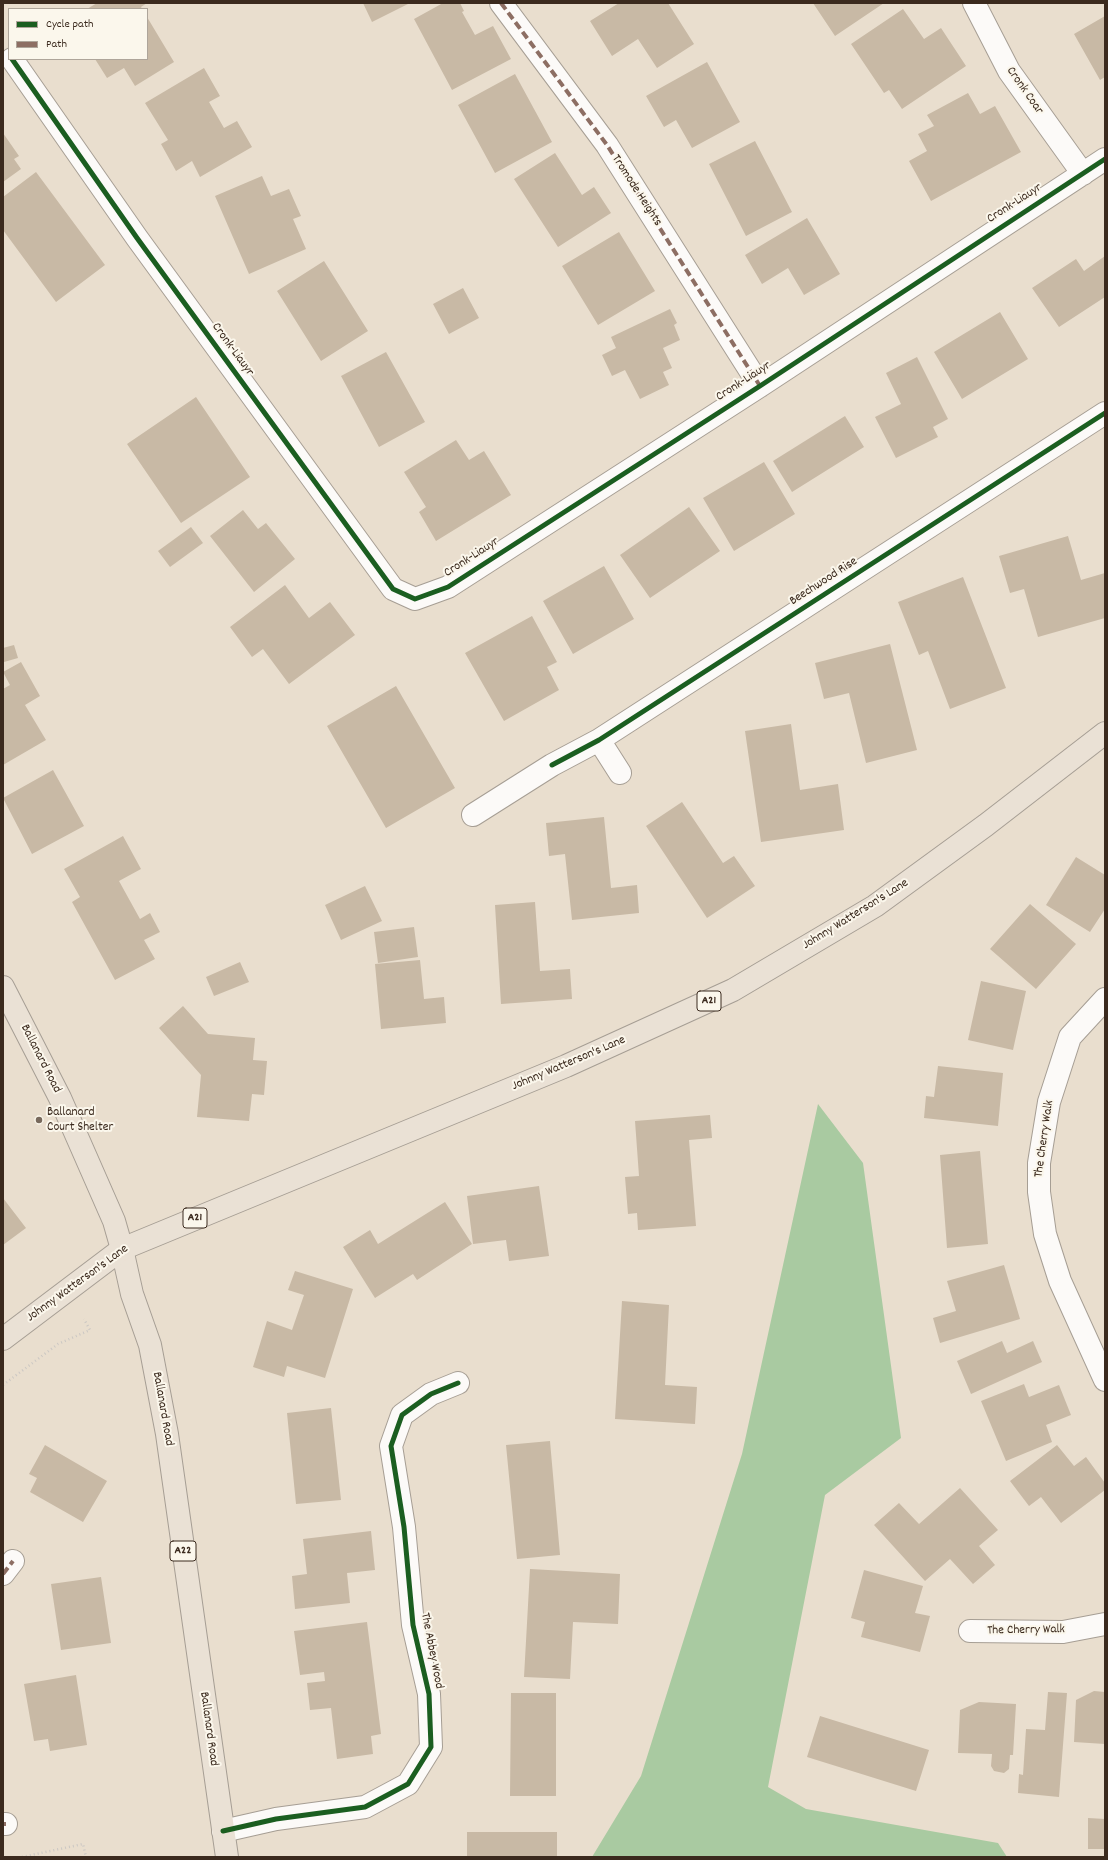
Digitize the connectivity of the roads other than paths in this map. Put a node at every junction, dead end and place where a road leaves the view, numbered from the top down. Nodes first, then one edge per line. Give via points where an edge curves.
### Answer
1 (501, 3) edge
2 (974, 3) edge
3 (13, 60) edge
4 (1105, 159) edge
5 (1083, 174) junction
6 (760, 386) junction
7 (1105, 413) edge
8 (1105, 733) edge
9 (599, 740) junction
10 (620, 773) dead end
11 (473, 815) dead end
12 (3, 987) edge
13 (1105, 998) edge
14 (122, 1249) junction
15 (3, 1339) edge
16 (1105, 1380) edge
17 (458, 1383) dead end
18 (1105, 1624) edge
19 (970, 1632) dead end
20 (223, 1831) junction
21 (227, 1857) edge

1 - 6 street, Tromode Heights via 607,145
2 - 5 street, Cronk Coar via 1009,71
3 - 6 street, Cronk-Liauyr via 137,238 393,589 415,599 448,587
4 - 5 street, Cronk-Liauyr
5 - 6 street, Cronk-Liauyr
7 - 9 street, Beechwood Rise
8 - 14 main road, Johnny Watterson's Lane / A21 via 875,906 733,990 566,1066
9 - 10 street
9 - 11 street, Beechwood Rise via 552,765
12 - 14 main road, Ballanard Road / A22 via 60,1098 114,1221
13 - 16 street, The Cherry Walk via 1070,1037 1049,1102 1039,1163 1039,1192 1045,1234 1060,1281
14 - 15 main road, Johnny Watterson's Lane / A21
14 - 20 main road, Ballanard Road / A22 via 132,1294 150,1345 167,1434
17 - 20 street, The Abbey Wood via 431,1394 402,1414 391,1446 404,1527 413,1625 429,1694 431,1747 408,1784 366,1807 276,1819
18 - 19 street, The Cherry Walk via 1063,1632
20 - 21 main road, Ballanard Road / A22

